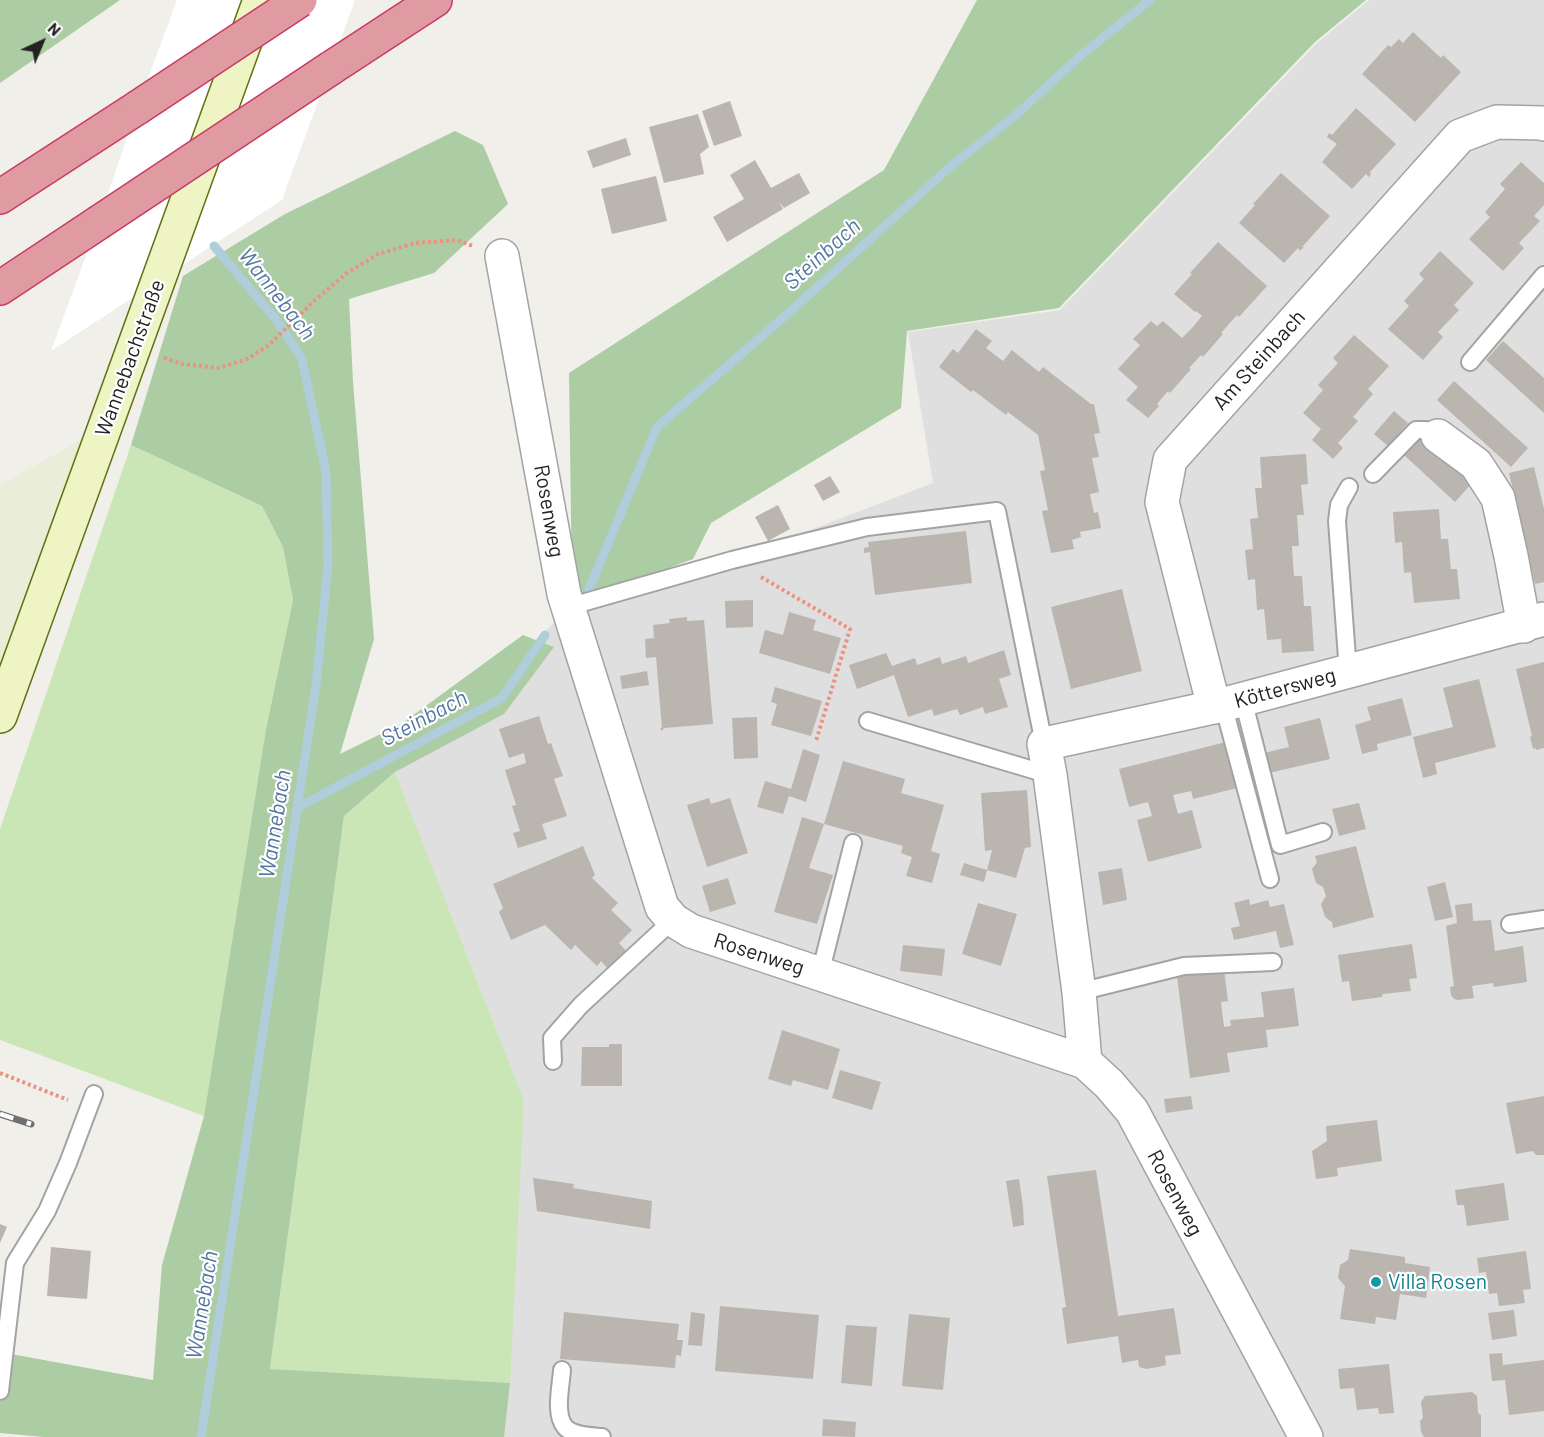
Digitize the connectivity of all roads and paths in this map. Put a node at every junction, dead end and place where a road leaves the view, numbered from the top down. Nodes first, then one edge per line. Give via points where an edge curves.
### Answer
1 (260, 0) edge
2 (300, 0) edge
3 (435, 0) edge
4 (1544, 124) edge
5 (0, 197) edge
6 (502, 256) joint
7 (1544, 276) edge
8 (0, 288) edge
9 (133, 348) junction
10 (1470, 362) dead end
11 (1438, 436) joint
12 (1373, 474) dead end
13 (1349, 487) dead end
14 (732, 560) junction
15 (568, 607) junction
16 (1534, 622) edge
17 (1348, 672) junction
18 (1227, 703) junction
19 (0, 716) edge
20 (868, 721) dead end
21 (816, 741) dead end
22 (1047, 759) junction
23 (1323, 832) dead end
24 (853, 843) dead end
25 (1270, 879) dead end
26 (1544, 919) edge
27 (673, 920) junction
28 (1510, 924) dead end
29 (1273, 962) dead end
30 (820, 974) junction
31 (1079, 992) junction
32 (553, 1060) dead end
33 (1085, 1062) junction
34 (0, 1073) edge
35 (91, 1101) joint
36 (562, 1370) dead end
37 (0, 1391) edge
38 (602, 1437) edge
39 (1306, 1437) edge

1 - 9 main road, Wannebachstraße
2 - 5 highway, bridge
3 - 8 highway, bridge
4 - 18 street, Am Steinbach via 1497,122 1460,136 1170,460 1162,502
6 - 9 path via 457,240 415,243 378,254 347,273 269,345 247,359 219,368 183,364
6 - 15 street, Rosenweg
7 - 10 lane
9 - 19 main road, Wannebachstraße
11 - 12 lane via 1416,430
11 - 16 street, Köttersweg via 1476,464 1498,498 1511,556
13 - 17 lane via 1339,505 1337,521
14 - 15 lane
14 - 21 path via 850,629
14 - 22 lane via 867,527 996,511
15 - 27 street, Rosenweg via 662,907
16 - 17 street, Köttersweg
17 - 18 street, Köttersweg
18 - 22 street, Köttersweg
18 - 23 lane via 1280,845
18 - 25 lane
20 - 22 lane
22 - 31 street
24 - 30 lane
26 - 28 lane
27 - 30 street, Rosenweg via 691,931
27 - 32 lane via 581,1005 552,1038
29 - 31 lane via 1184,966
30 - 33 street, Rosenweg
31 - 33 street
33 - 39 street, Rosenweg via 1132,1111
34 - 35 path
35 - 37 lane via 47,1211 15,1263
36 - 38 lane via 558,1414 566,1428

